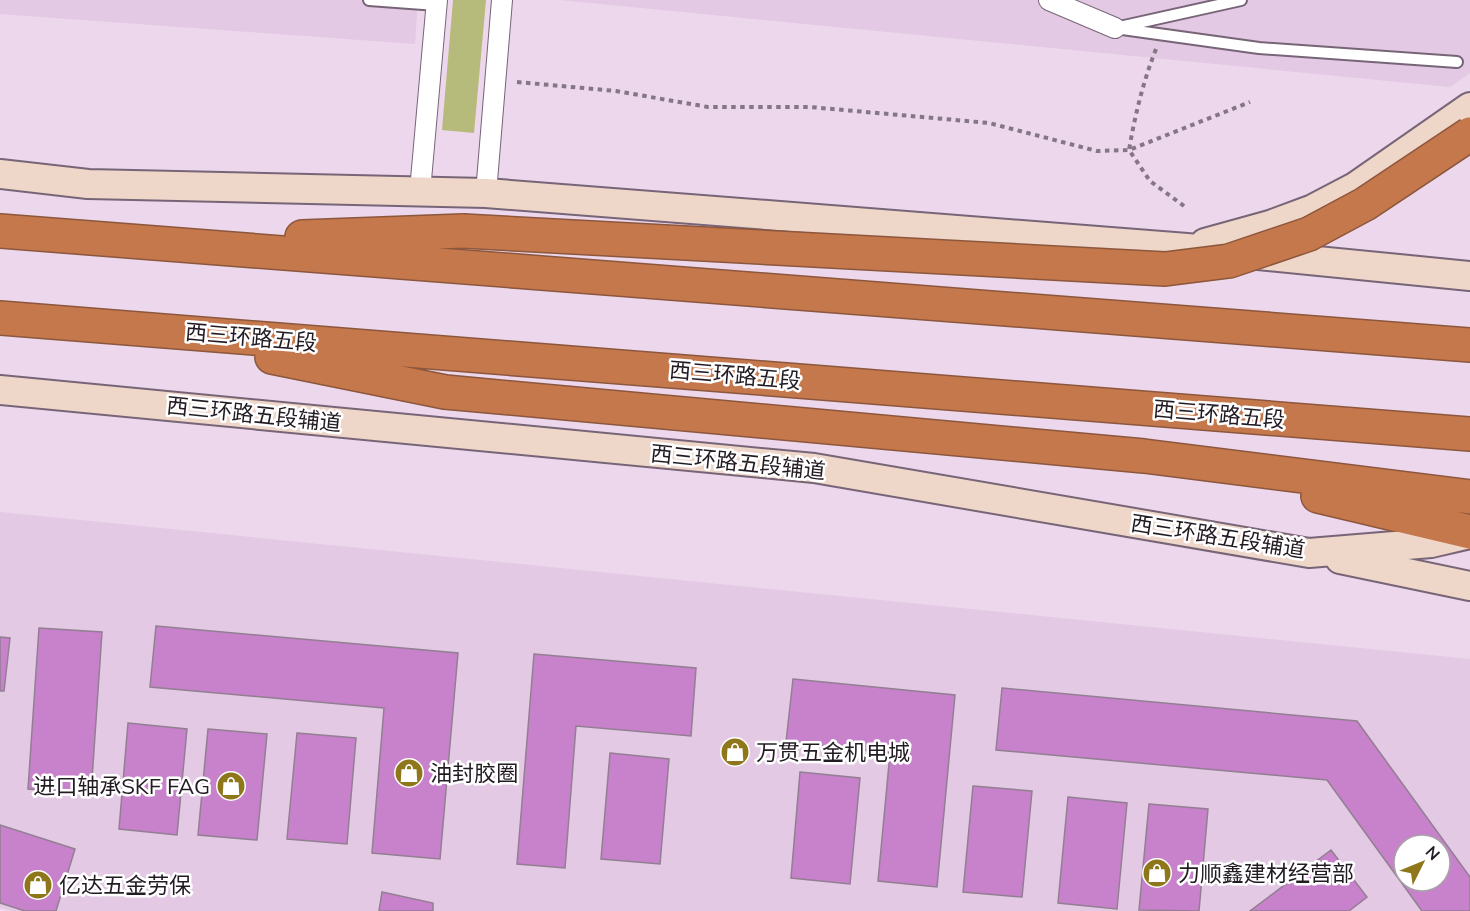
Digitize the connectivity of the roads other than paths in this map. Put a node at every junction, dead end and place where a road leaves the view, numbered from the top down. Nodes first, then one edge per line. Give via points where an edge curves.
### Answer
1 (369, 0) edge
2 (502, 0) edge
3 (1049, 0) edge
4 (1240, 0) edge
5 (437, 2) edge
6 (1115, 28) junction
7 (1457, 62) dead end
8 (1470, 107) edge
9 (1470, 134) edge
10 (0, 174) edge
11 (420, 190) junction
12 (486, 193) junction
13 (0, 231) edge
14 (144, 243) junction
15 (1187, 248) junction
16 (1470, 276) edge
17 (0, 318) edge
18 (128, 327) junction
19 (1470, 345) edge
20 (0, 390) edge
21 (1470, 434) edge
22 (1144, 456) junction
23 (1470, 497) edge
24 (1470, 533) edge
25 (1309, 553) junction
26 (1470, 586) edge

1 - 5 lane
2 - 12 street
3 - 6 street
4 - 6 lane
5 - 11 street
6 - 7 lane via 1259,48
8 - 15 main road via 1355,187 1313,209
9 - 14 highway, bridge via 1365,204 1309,234 1229,261 1165,268 463,231
10 - 11 main road via 88,184
11 - 12 main road
12 - 15 main road
13 - 14 highway
14 - 19 highway
15 - 16 main road
17 - 18 highway, 西三环路五段
18 - 21 highway, 西三环路五段
18 - 22 highway via 445,392
20 - 25 main road, 西三环路五段辅道 via 814,468
22 - 23 highway
22 - 24 highway
24 - 25 main road, 西三环路五段辅道 via 1431,543
25 - 26 main road

